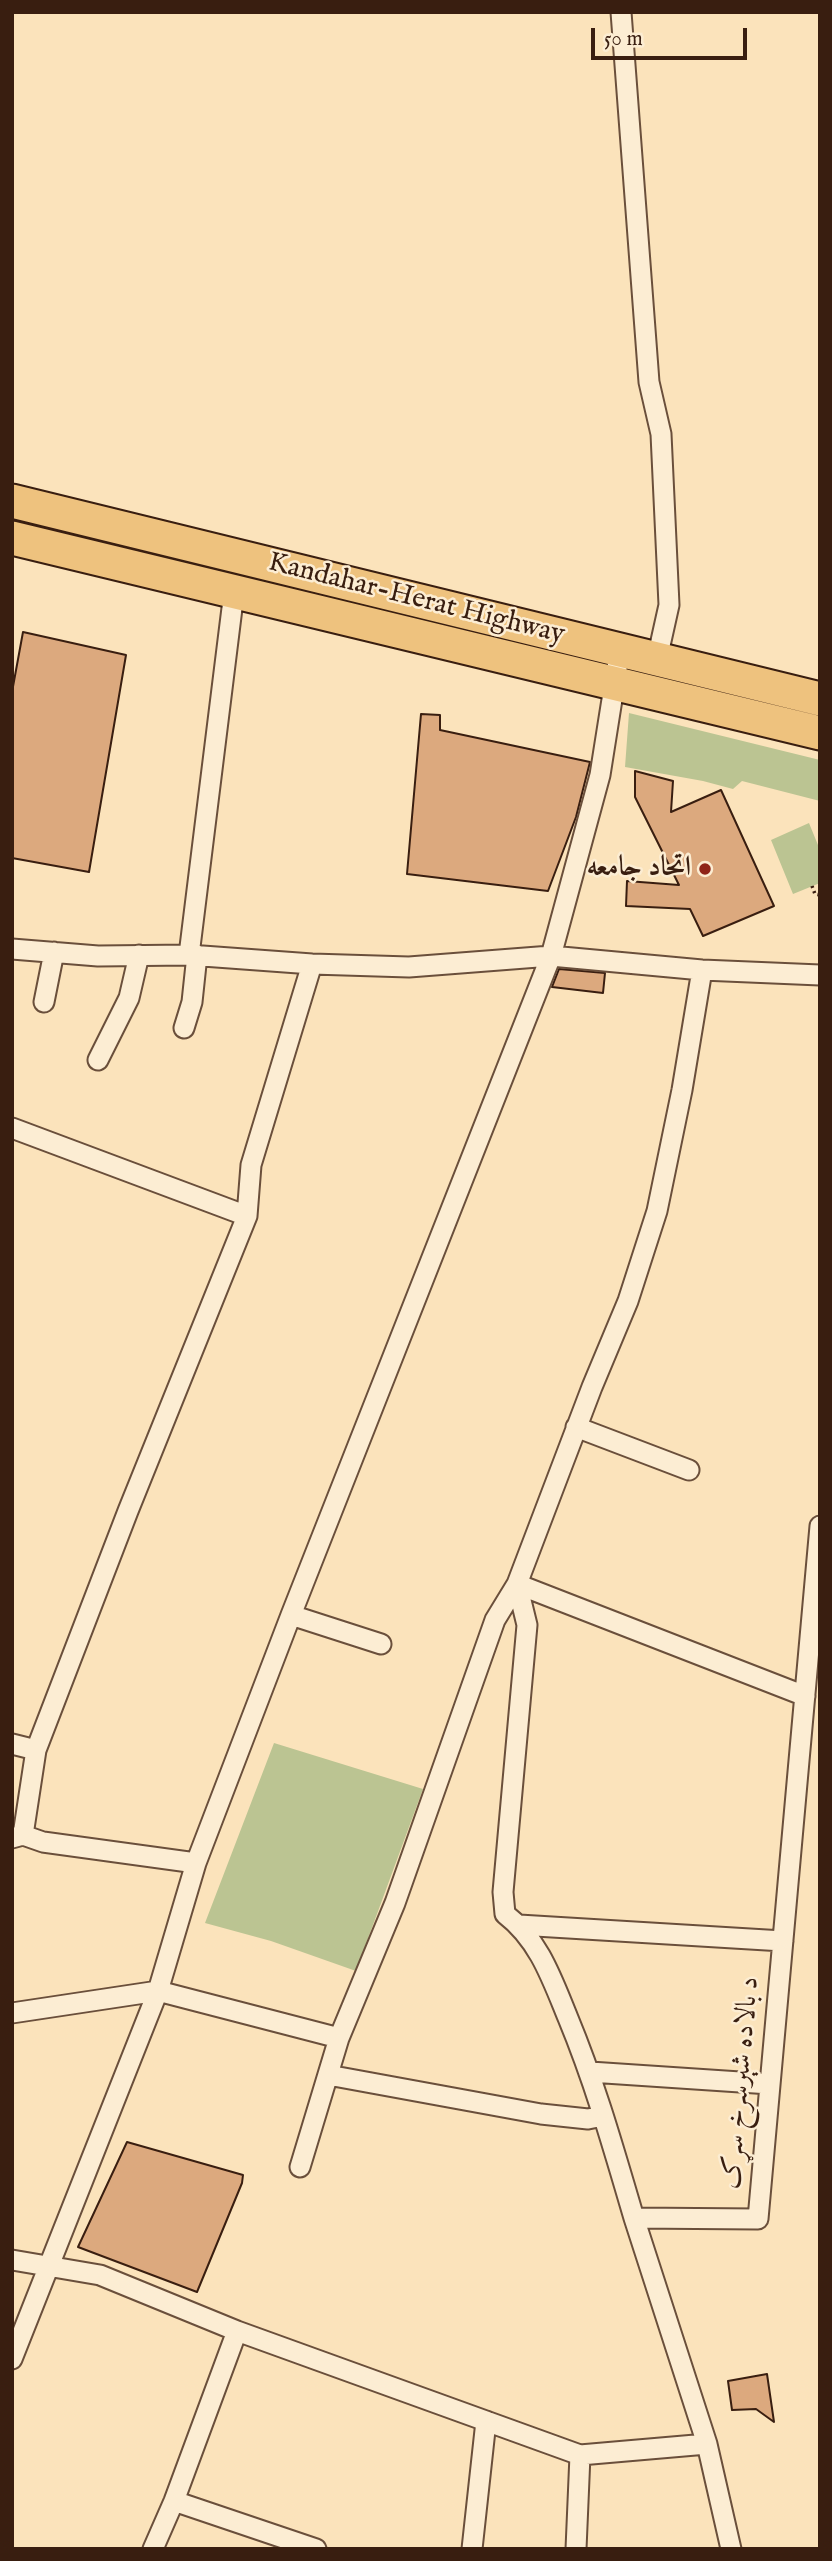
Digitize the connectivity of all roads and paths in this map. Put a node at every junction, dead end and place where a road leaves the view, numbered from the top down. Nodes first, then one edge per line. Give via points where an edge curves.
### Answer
1 (621, 12) edge
2 (12, 501) edge
3 (12, 538) edge
4 (234, 592) junction
5 (620, 649) junction
6 (657, 659) junction
7 (614, 683) junction
8 (820, 699) edge
9 (820, 733) edge
10 (812, 887) dead end
11 (820, 895) edge
12 (12, 949) edge
13 (54, 952) junction
14 (139, 955) junction
15 (193, 955) junction
16 (551, 956) junction
17 (313, 964) junction
18 (702, 970) junction
19 (820, 975) edge
20 (44, 1002) dead end
21 (184, 1028) dead end
22 (98, 1060) dead end
23 (12, 1128) edge
24 (247, 1216) junction
25 (576, 1427) junction
26 (690, 1469) dead end
27 (820, 1526) edge
28 (517, 1584) junction
29 (291, 1615) junction
30 (381, 1644) dead end
31 (810, 1707) edge
32 (12, 1744) edge
33 (36, 1750) junction
34 (18, 1837) edge
35 (196, 1863) junction
36 (519, 1925) junction
37 (783, 1941) junction
38 (158, 1992) junction
39 (12, 2012) edge
40 (339, 2038) junction
41 (590, 2071) junction
42 (328, 2075) junction
43 (770, 2084) junction
44 (603, 2116) junction
45 (300, 2167) dead end
46 (634, 2218) junction
47 (12, 2260) edge
48 (48, 2265) junction
49 (237, 2330) junction
50 (12, 2359) edge
51 (486, 2421) junction
52 (708, 2444) junction
53 (580, 2455) junction
54 (174, 2501) junction
55 (153, 2549) edge
56 (316, 2549) edge
57 (472, 2549) edge
58 (576, 2549) edge
59 (732, 2549) edge

1 - 6 street via 649,382 661,434 669,605
2 - 5 highway, Kandahar-Herat Highway
3 - 4 highway, Kandahar-Herat Highway
4 - 7 highway, Kandahar-Herat Highway
4 - 15 street
5 - 6 highway, Kandahar-Herat Highway
5 - 7 street
6 - 8 highway, Kandahar-Herat Highway
7 - 9 highway, Kandahar-Herat Highway
7 - 16 street via 600,775
10 - 11 path
12 - 13 street
13 - 14 street
13 - 20 street
14 - 15 street
14 - 22 street via 130,999
15 - 17 street
15 - 21 street via 192,1002
16 - 17 street via 409,967
16 - 18 street
16 - 29 street
17 - 24 street via 251,1165
18 - 19 street
18 - 25 street via 657,1211 628,1301
23 - 24 street
24 - 33 street
25 - 26 street
25 - 28 street
27 - 31 street, د بالاده شېرسرخ سړک
28 - 31 street
28 - 36 street via 527,1625 503,1892 505,1914
28 - 40 street via 495,1620 395,1903
29 - 30 street
29 - 35 street
31 - 37 street, د بالاده شېرسرخ سړک
32 - 33 street
33 - 34 street
34 - 35 street
35 - 38 street
36 - 37 street
36 - 41 street via 541,1954
37 - 43 street, د بالاده شېرسرخ سړک
38 - 39 street
38 - 40 street
38 - 48 street
40 - 42 street
41 - 43 street
41 - 44 street
42 - 44 street via 541,2114
42 - 45 street
43 - 46 street, د بالاده شېرسرخ سړک via 758,2219
44 - 46 street
46 - 52 street
47 - 48 street
48 - 49 street via 100,2274
48 - 50 street
49 - 51 street
49 - 54 street
51 - 53 street
51 - 57 street
52 - 53 street
52 - 59 street
53 - 58 street
54 - 55 street
54 - 56 street

